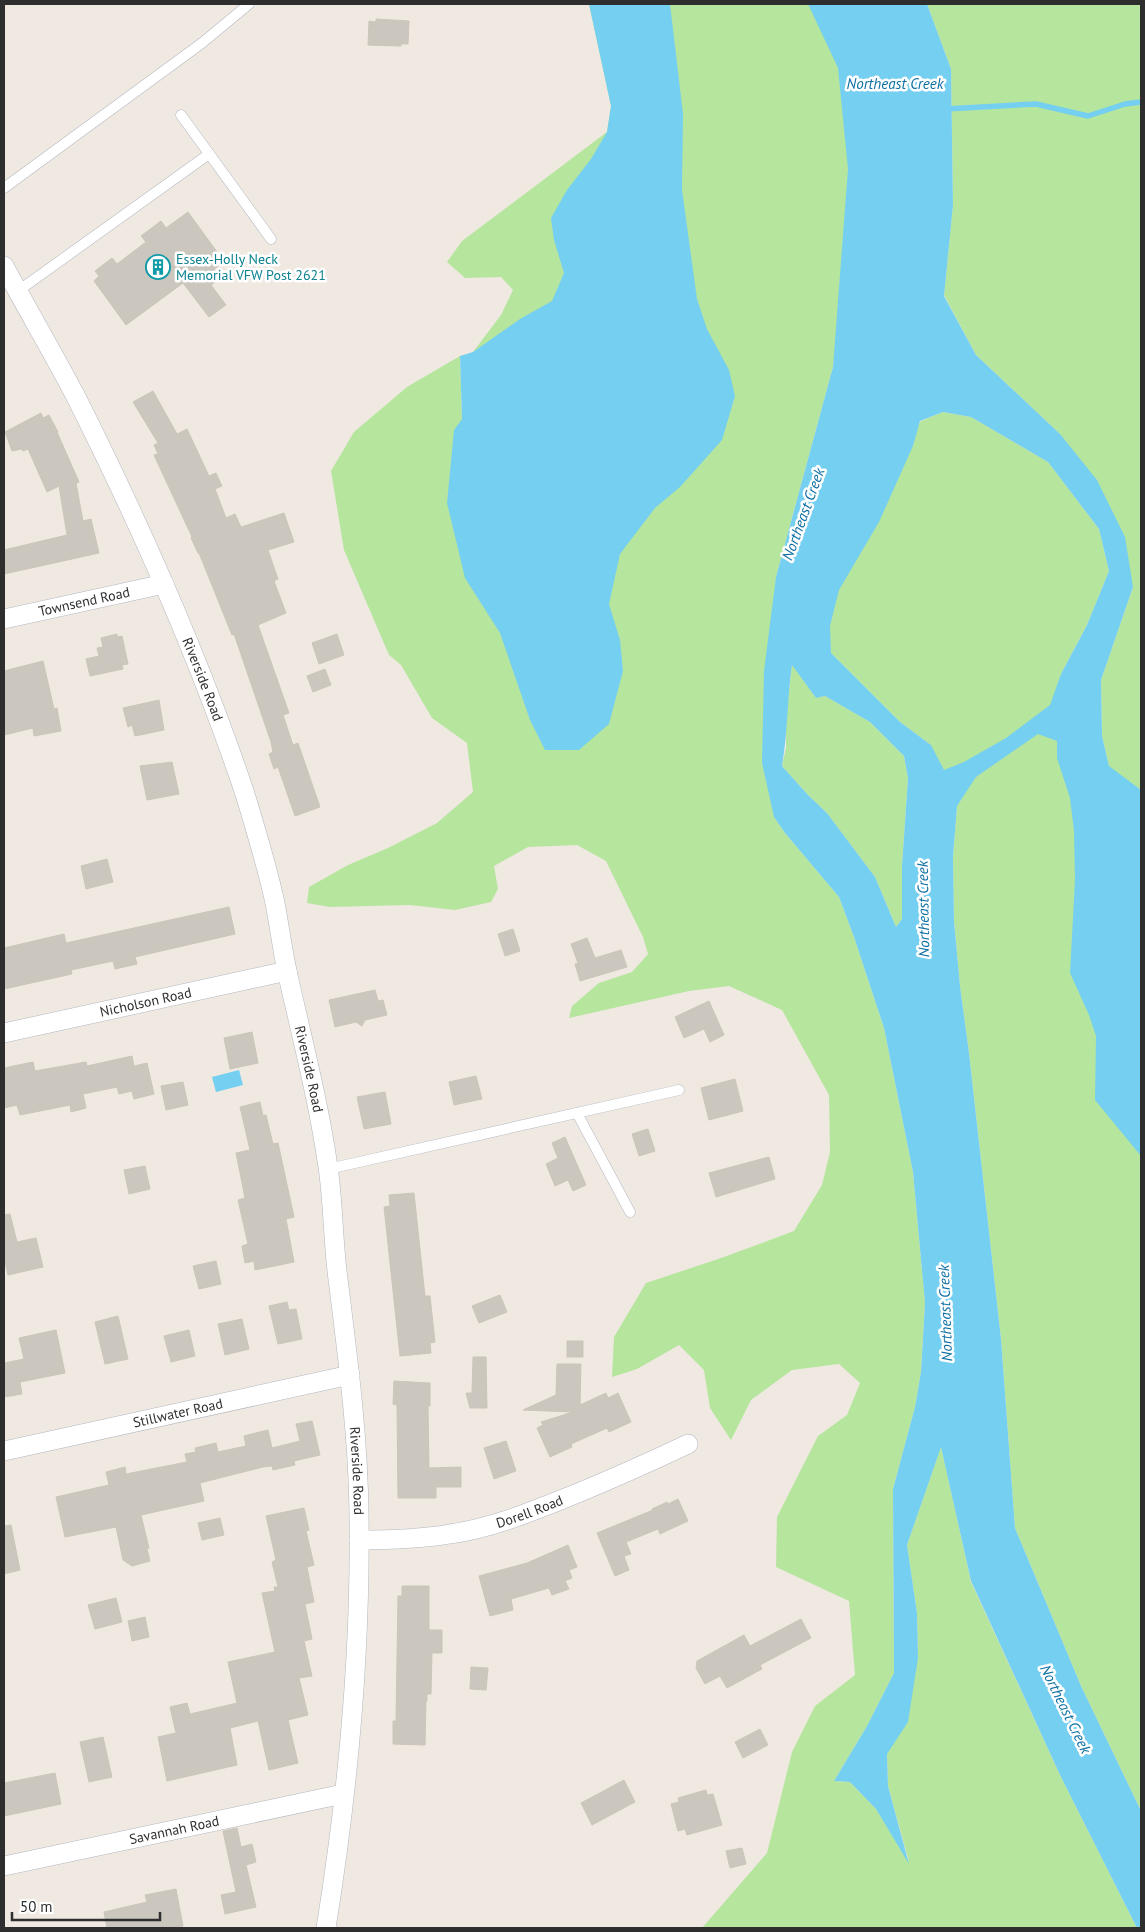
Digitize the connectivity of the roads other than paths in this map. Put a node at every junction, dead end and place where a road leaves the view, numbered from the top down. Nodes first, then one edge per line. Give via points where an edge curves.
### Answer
1 (249, 4) edge
2 (181, 115) dead end
3 (209, 154) junction
4 (4, 188) edge
5 (271, 239) dead end
6 (4, 266) edge
7 (18, 291) junction
8 (164, 584) junction
9 (4, 619) edge
10 (287, 972) junction
11 (4, 1033) edge
12 (679, 1090) dead end
13 (577, 1113) junction
14 (328, 1169) junction
15 (630, 1212) dead end
16 (350, 1375) junction
17 (688, 1444) dead end
18 (4, 1451) edge
19 (359, 1540) junction
20 (343, 1794) junction
21 (4, 1866) edge
22 (326, 1928) edge

1 - 4 lane via 202,43
2 - 3 lane
3 - 5 lane
3 - 7 lane
6 - 7 street, Riverside Road
7 - 8 street, Riverside Road via 73,392
8 - 9 street, Townsend Road
8 - 10 street, Riverside Road via 245,795 265,862
10 - 11 street, Nicholson Road
10 - 14 street, Riverside Road
12 - 13 lane
13 - 14 lane
13 - 15 lane
14 - 16 street, Riverside Road
16 - 18 street, Stillwater Road
16 - 19 street, Riverside Road via 358,1469
17 - 19 street, Dorell Road via 564,1499 500,1523 451,1534
19 - 20 street, Riverside Road via 353,1698
20 - 21 street, Savannah Road
20 - 22 street, Riverside Road

